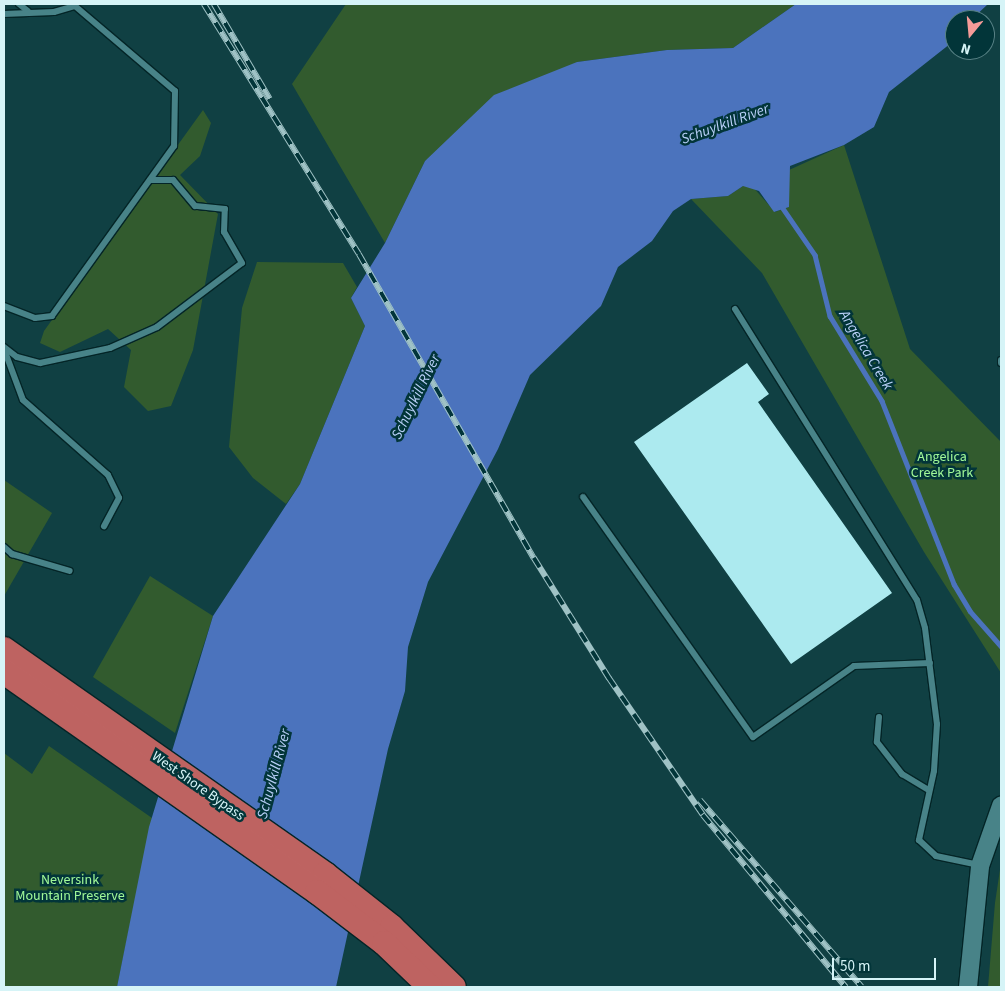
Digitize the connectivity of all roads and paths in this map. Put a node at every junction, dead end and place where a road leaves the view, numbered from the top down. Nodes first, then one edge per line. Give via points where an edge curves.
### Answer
1 (19, 4) edge
2 (28, 10) junction
3 (4, 14) edge
4 (150, 180) junction
5 (4, 306) edge
6 (735, 309) dead end
7 (4, 348) edge
8 (583, 497) dead end
9 (104, 526) dead end
10 (4, 547) edge
11 (70, 571) dead end
12 (4, 649) edge
13 (930, 663) junction
14 (4, 672) edge
15 (75, 712) junction
16 (879, 717) dead end
17 (929, 790) junction
18 (1001, 806) edge
19 (980, 866) junction
20 (429, 977) edge
21 (454, 987) edge
22 (968, 987) edge

1 - 2 lane
2 - 3 lane
2 - 4 lane via 54,12 75,6 175,91 174,146
4 - 5 lane via 52,316 35,318
4 - 7 lane via 173,180 195,206 225,209 224,232 242,264 157,327 110,348 40,363 17,357
6 - 13 lane via 917,600
7 - 9 lane via 23,400 108,475 119,498
8 - 13 lane via 754,737 854,666
10 - 11 lane via 12,554
12 - 15 highway, West Shore Bypass
13 - 17 lane via 937,724
14 - 15 highway, West Shore Bypass
15 - 20 highway, West Shore Bypass
16 - 17 lane via 877,742 902,774
17 - 19 lane via 918,832 923,846 936,856
18 - 19 main road
19 - 22 main road
20 - 21 highway, West Shore Bypass

